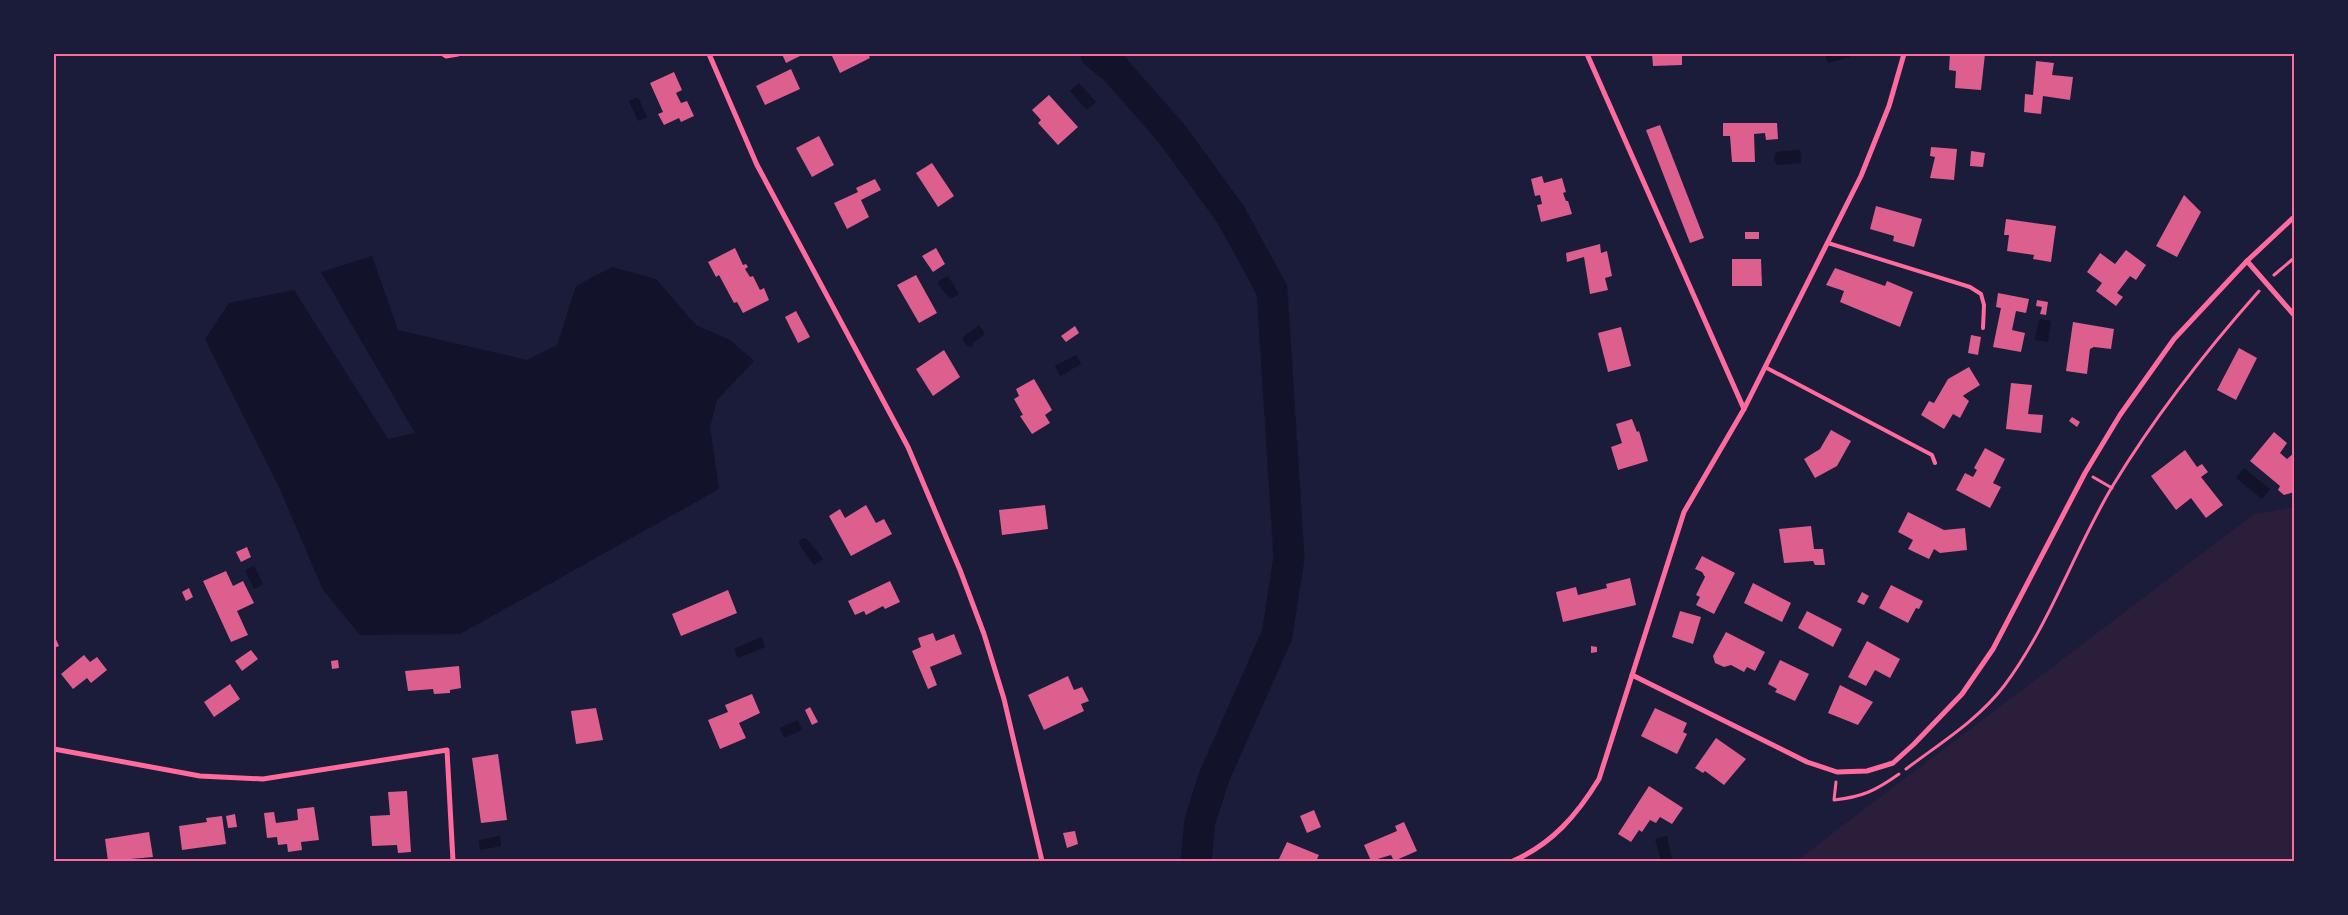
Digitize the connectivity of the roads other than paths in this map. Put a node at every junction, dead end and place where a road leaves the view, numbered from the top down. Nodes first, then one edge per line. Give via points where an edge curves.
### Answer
1 (443, 54) edge
2 (458, 54) edge
3 (709, 54) edge
4 (1587, 54) edge
5 (1904, 54) edge
6 (2294, 217) edge
7 (1828, 243) junction
8 (2247, 261) junction
9 (2294, 315) edge
10 (1983, 328) dead end
11 (1765, 368) junction
12 (1744, 409) junction
13 (1935, 463) dead end
14 (1632, 674) junction
15 (54, 749) edge
16 (453, 861) edge
17 (1042, 861) edge
18 (1513, 861) edge

1 - 2 street
3 - 17 street via 757,166 908,447 960,570 1004,699
4 - 12 street
5 - 7 street via 1889,106 1861,176
6 - 8 street
7 - 10 lane via 1970,287 1981,294
7 - 11 street
8 - 9 street
8 - 14 street via 2174,339 2120,415 2085,473 1993,649 1962,694 1893,762 1867,771 1837,772 1807,762
11 - 12 street
11 - 13 lane via 1932,455
12 - 14 street via 1684,512
14 - 18 street via 1598,779 1583,804 1565,827
15 - 16 street via 200,776 263,779 447,750

